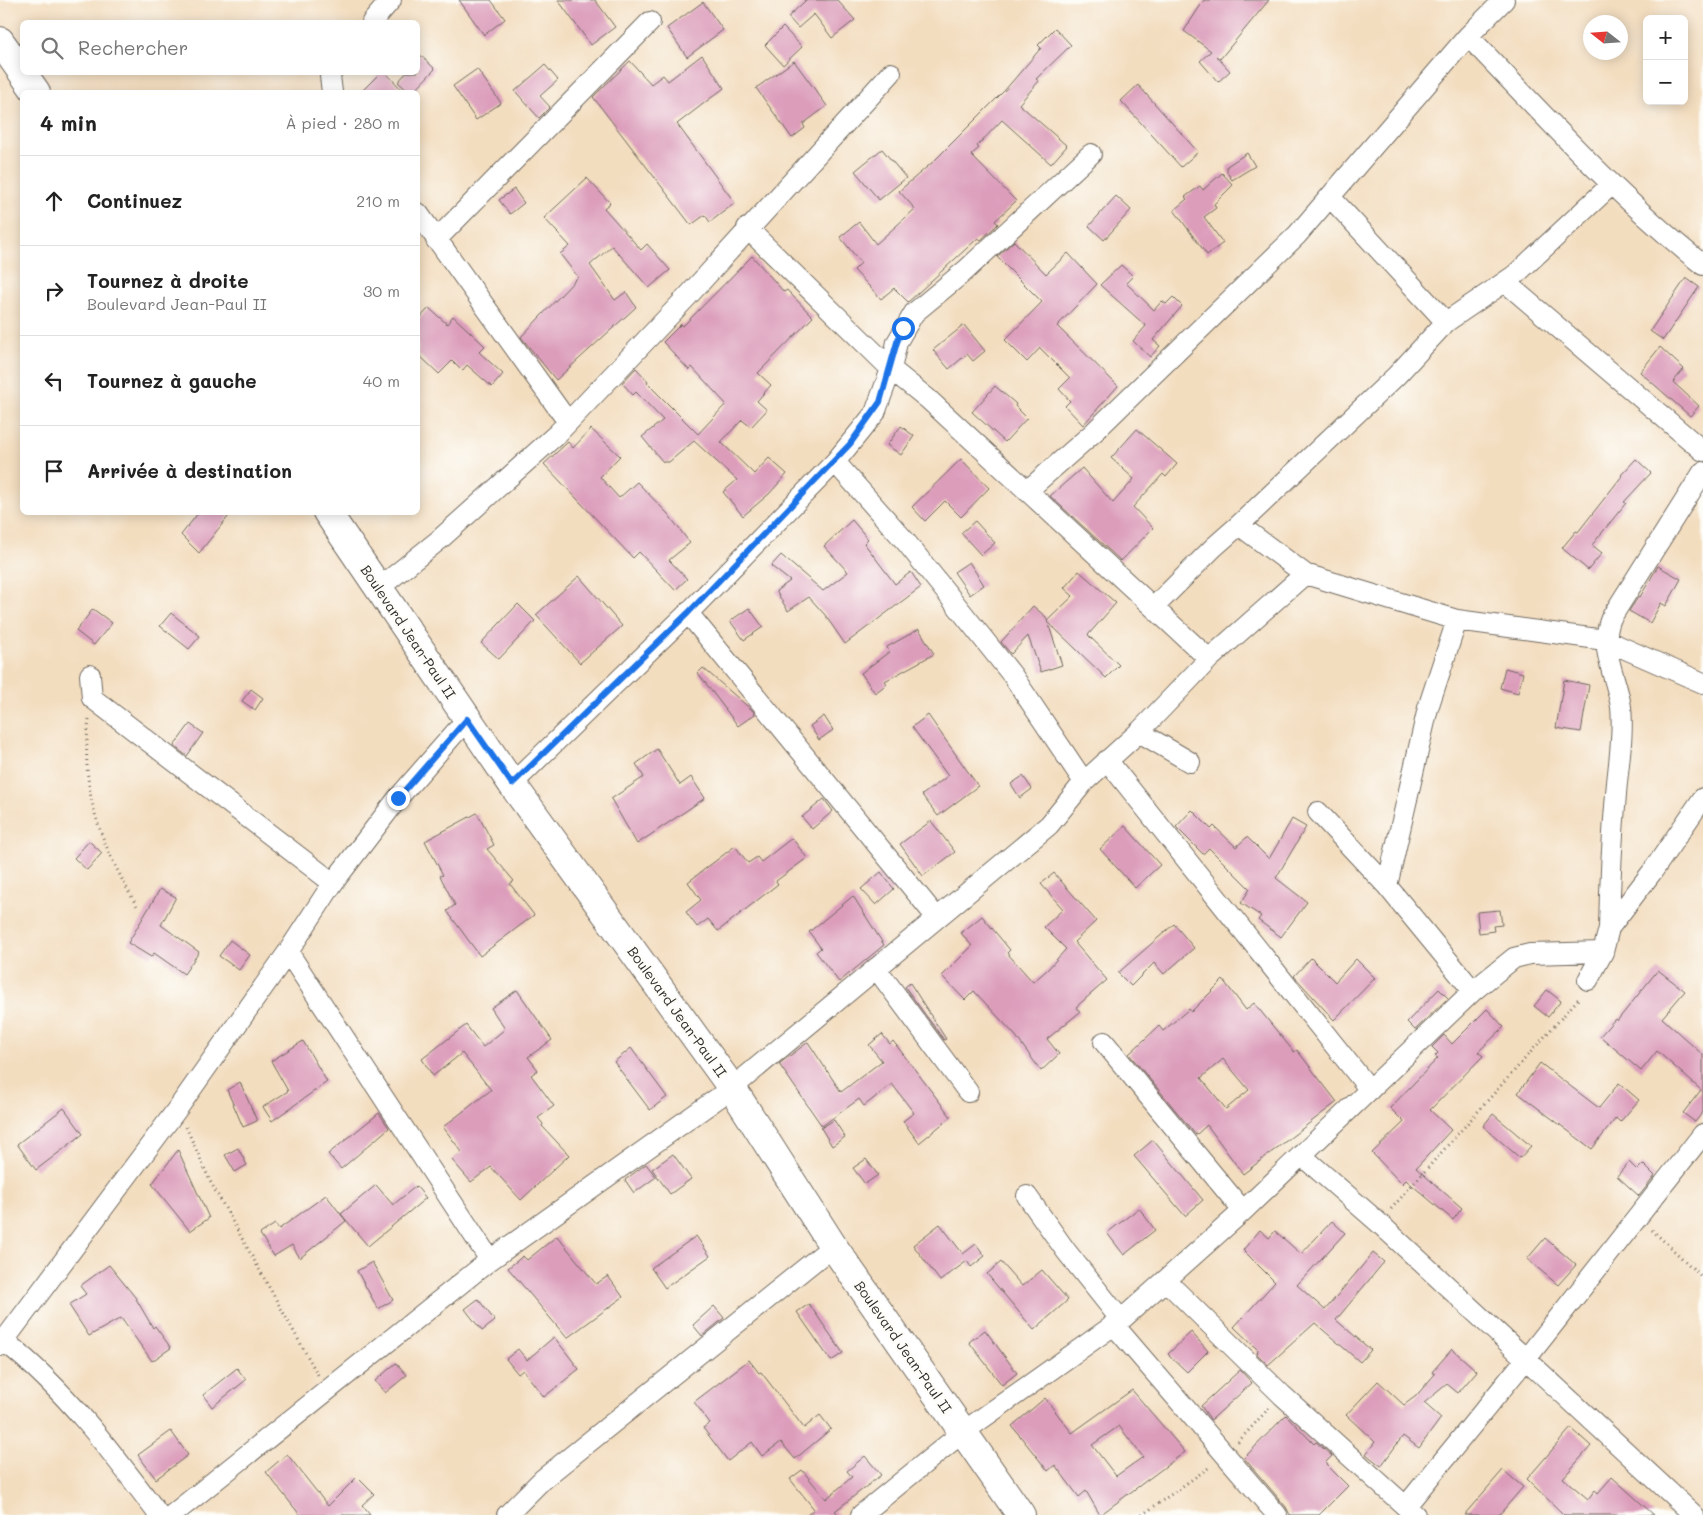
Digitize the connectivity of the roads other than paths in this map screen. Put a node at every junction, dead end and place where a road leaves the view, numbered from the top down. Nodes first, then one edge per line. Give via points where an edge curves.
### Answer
1 (391, 0) edge
2 (1504, 0) edge
3 (374, 20) edge
4 (650, 22) dead end
5 (1468, 36) junction
6 (0, 41) edge
7 (20, 69) edge
8 (890, 73) dead end
9 (24, 75) edge
10 (330, 75) edge
11 (35, 90) edge
12 (332, 90) edge
13 (1090, 154) dead end
14 (1611, 185) junction
15 (1331, 198) junction
16 (420, 217) edge
17 (747, 228) junction
18 (436, 240) junction
19 (1703, 265) edge
20 (1505, 282) junction
21 (1446, 322) junction
22 (891, 369) junction
23 (568, 422) junction
24 (1703, 451) edge
25 (835, 462) junction
26 (1703, 472) edge
27 (1027, 491) junction
28 (329, 515) edge
29 (1239, 526) junction
30 (1305, 574) junction
31 (379, 588) junction
32 (1154, 607) junction
33 (688, 613) junction
34 (1456, 620) junction
35 (1605, 640) junction
36 (1209, 659) junction
37 (90, 675) dead end
38 (1703, 683) edge
39 (467, 719) junction
40 (1139, 732) junction
41 (1107, 760) junction
42 (1190, 762) dead end
43 (1084, 782) junction
44 (512, 784) junction
45 (1703, 798) edge
46 (1318, 812) dead end
47 (333, 883) junction
48 (1387, 886) junction
49 (936, 918) junction
50 (1610, 928) junction
51 (288, 952) junction
52 (1603, 952) junction
53 (876, 968) junction
54 (1588, 980) road end
55 (1474, 991) junction
56 (1104, 1042) dead end
57 (732, 1088) junction
58 (1370, 1090) junction
59 (968, 1092) dead end
60 (1703, 1134) edge
61 (1302, 1155) junction
62 (1027, 1196) dead end
63 (1243, 1211) junction
64 (833, 1246) junction
65 (490, 1260) junction
66 (1166, 1281) junction
67 (1117, 1322) junction
68 (2, 1343) edge
69 (1526, 1358) junction
70 (963, 1432) junction
71 (1410, 1510) edge
72 (158, 1515) edge
73 (172, 1515) edge
74 (507, 1515) edge
75 (861, 1515) edge
76 (1021, 1515) edge
77 (1277, 1515) edge
78 (1694, 1515) edge

1 - 3 street
2 - 5 street
4 - 18 street
5 - 14 street
5 - 15 street
6 - 7 main road
8 - 17 street
9 - 11 main road
10 - 12 street
13 - 22 street via 914,314 897,342
14 - 19 street
14 - 20 street
15 - 21 street
15 - 27 street via 1143,385
16 - 18 street
17 - 22 street
17 - 23 street
18 - 23 street
20 - 21 street
20 - 24 street
21 - 29 street via 1396,376
22 - 25 street via 874,413
22 - 27 street
23 - 31 street via 480,505
25 - 33 street
25 - 43 street via 906,542 1013,676
26 - 35 street via 1611,618
27 - 32 street
28 - 31 main road, Boulevard Jean-Paul II
29 - 30 street
29 - 32 street
30 - 34 street
30 - 36 street
31 - 39 main road, Boulevard Jean-Paul II
32 - 36 street
33 - 44 street
33 - 49 street
34 - 35 street
34 - 48 street via 1428,708
35 - 38 street
35 - 50 street via 1621,709
36 - 40 street
37 - 47 street via 92,698
39 - 44 main road, Boulevard Jean-Paul II
39 - 47 street via 398,798
40 - 41 street
40 - 42 street
41 - 43 street
41 - 58 street
43 - 49 street via 1049,825
44 - 57 main road, Boulevard Jean-Paul II
45 - 50 street
46 - 48 street
47 - 51 street
48 - 55 street
49 - 53 street
50 - 52 street
51 - 65 street
51 - 68 street via 178,1108
52 - 54 street
52 - 55 street via 1546,953 1514,958
53 - 57 street
53 - 59 street
55 - 58 street
56 - 63 street
57 - 64 main road, Boulevard Jean-Paul II
57 - 65 street
58 - 61 street
60 - 69 street
61 - 63 street
61 - 69 street
62 - 67 street
63 - 66 street
64 - 70 main road, Boulevard Jean-Paul II
64 - 74 street via 543,1479
65 - 73 street
66 - 67 street
66 - 71 street via 1282,1395
67 - 70 street
67 - 77 street
68 - 72 street via 44,1374 77,1409
69 - 71 street
69 - 78 street
70 - 75 street
70 - 76 main road, Boulevard Jean-Paul II

